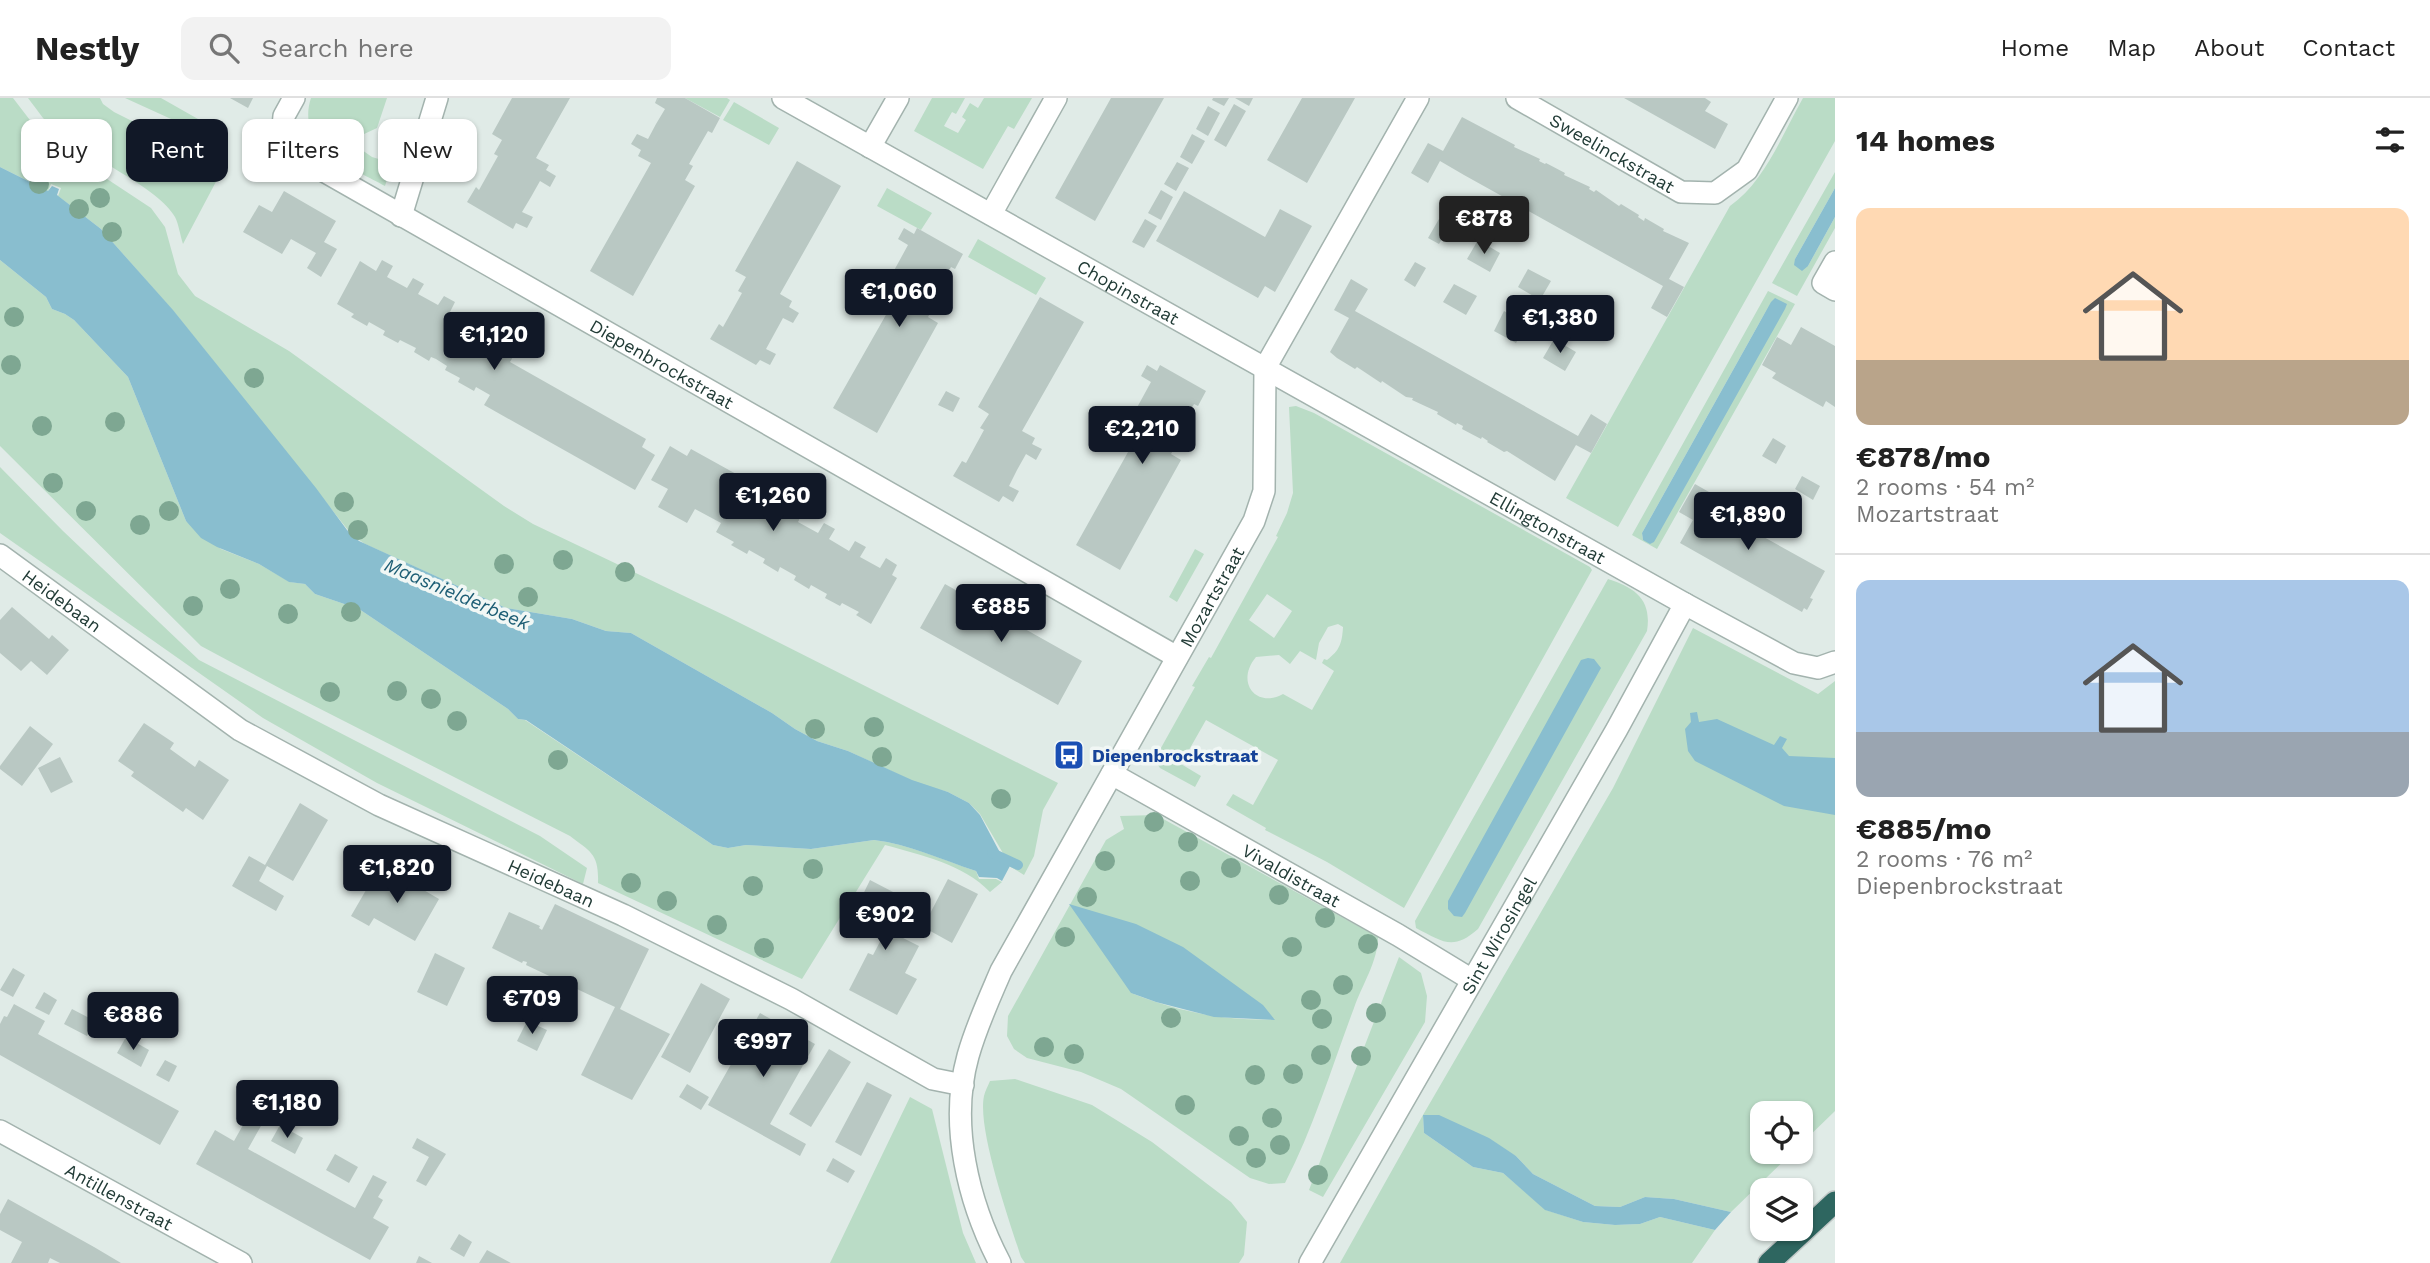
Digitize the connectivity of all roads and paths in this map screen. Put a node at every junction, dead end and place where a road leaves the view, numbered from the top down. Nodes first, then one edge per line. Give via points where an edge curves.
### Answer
1 (294, 98) edge
2 (437, 98) edge
3 (783, 98) edge
4 (898, 98) edge
5 (1056, 98) edge
6 (1418, 98) edge
7 (1517, 98) edge
8 (1787, 98) edge
9 (870, 147) junction
10 (991, 214) junction
11 (401, 216) junction
12 (1835, 262) edge
13 (1835, 290) edge
14 (1265, 368) junction
15 (0, 555) edge
16 (1685, 604) junction
17 (1177, 657) junction
18 (1835, 662) edge
19 (1112, 774) junction
20 (1472, 980) junction
21 (963, 1085) junction
22 (0, 1131) edge
23 (1835, 1202) edge
24 (241, 1263) edge
25 (1000, 1263) edge
26 (1310, 1263) edge
27 (1769, 1263) edge

1 - 11 street, Diepenbrockstraat via 284,116 282,137 294,154
2 - 11 street
3 - 9 street, Chopinstraat
4 - 9 street
5 - 10 street
6 - 14 street, Mozartstraat
7 - 8 street, Sweelinckstraat via 1681,192 1704,193 1716,193 1747,170
9 - 10 street, Chopinstraat
10 - 14 street, Chopinstraat
11 - 17 street, Diepenbrockstraat
12 - 13 street via 1823,283
14 - 16 street, Ellingtonstraat
14 - 17 street, Mozartstraat via 1264,491 1254,521
15 - 21 street, Heidebaan via 240,730 379,805 623,915 791,999 933,1079
16 - 18 street, Ellingtonstraat via 1794,663 1818,668
16 - 20 street, Sint Wirosingel
17 - 19 street, Mozartstraat
19 - 20 street, Vivaldistraat
19 - 21 street, Mozartstraat via 1001,971 967,1058
20 - 26 street, Sint Wirosingel
21 - 25 street via 961,1130 968,1180
22 - 24 street, Antillenstraat
23 - 27 highway

